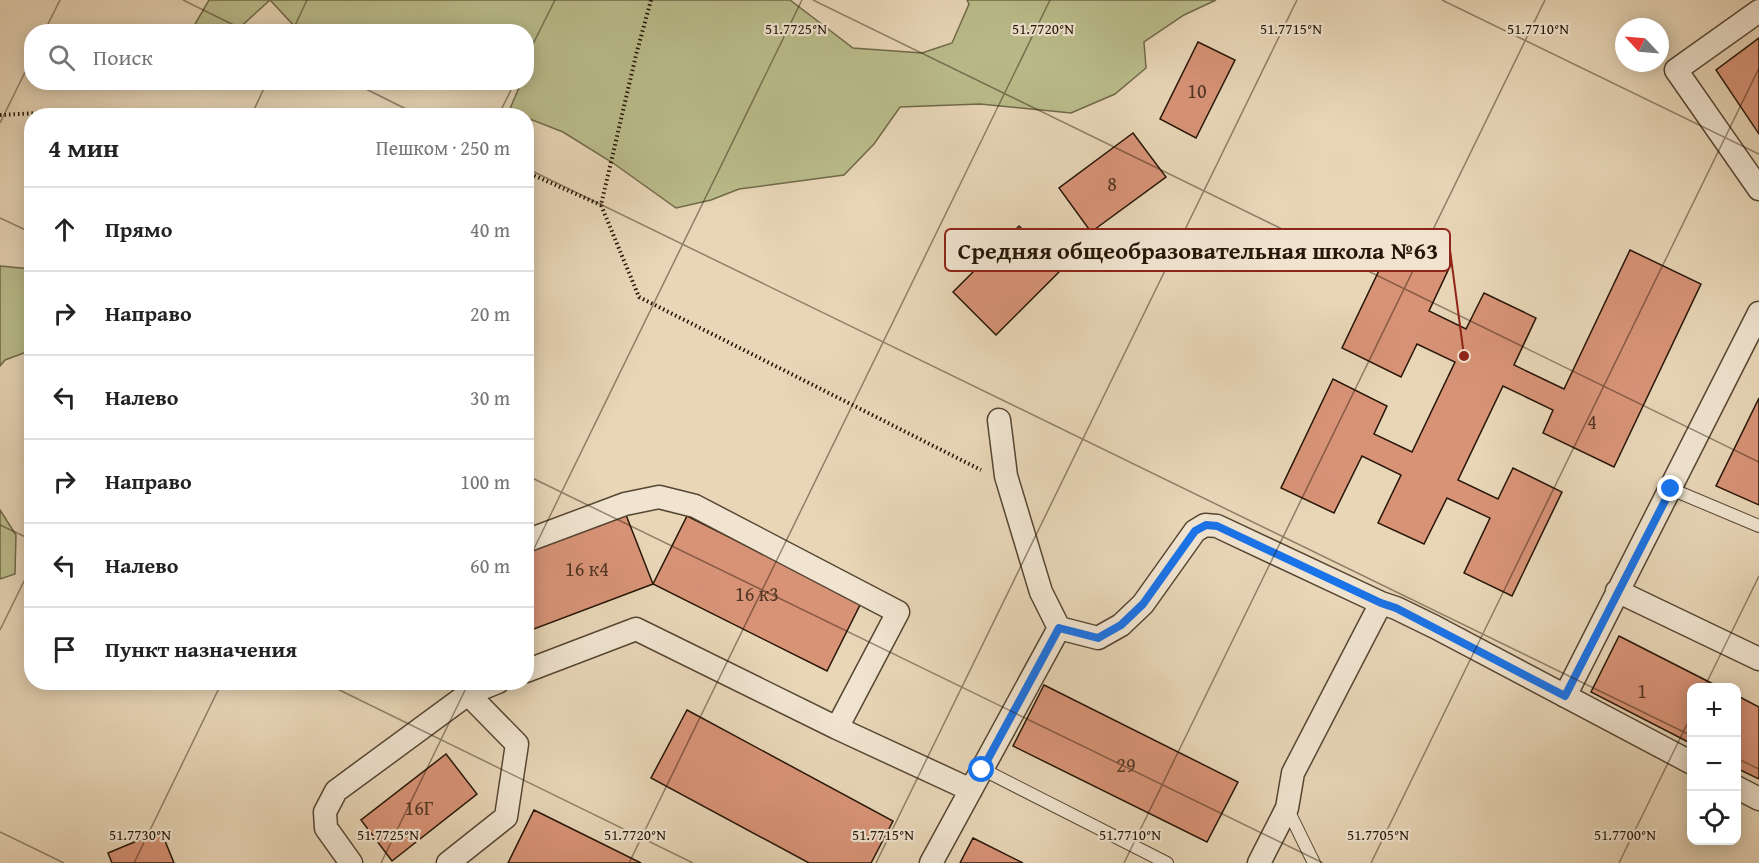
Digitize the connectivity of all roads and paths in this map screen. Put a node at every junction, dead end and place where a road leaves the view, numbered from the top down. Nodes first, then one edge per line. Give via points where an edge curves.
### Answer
1 (651, 0) edge
2 (1759, 11) edge
3 (24, 114) edge
4 (0, 115) edge
5 (534, 175) edge
6 (1759, 189) edge
7 (602, 205) junction
8 (1759, 313) edge
9 (999, 420) dead end
10 (1008, 484) junction
11 (1671, 489) junction
12 (1759, 526) edge
13 (534, 538) edge
14 (1617, 591) junction
15 (1381, 603) junction
16 (1059, 628) junction
17 (1759, 659) edge
18 (534, 668) edge
19 (463, 690) edge
20 (468, 690) edge
21 (1565, 696) junction
22 (837, 728) junction
23 (1687, 760) edge
24 (982, 770) junction
25 (1741, 789) edge
26 (971, 790) junction
27 (1759, 799) edge
28 (1287, 808) junction
29 (459, 860) edge
30 (351, 863) edge
31 (931, 863) edge
32 (1167, 863) edge
33 (1259, 863) edge
34 (1314, 863) edge

1 - 7 path
2 - 6 street via 1676,70
3 - 4 path
5 - 7 path
7 - 10 path via 639,297
8 - 11 street
9 - 10 street
10 - 16 street via 1041,592
11 - 12 lane
11 - 14 street
13 - 22 street via 625,504 659,497 695,506 898,612
14 - 17 street
14 - 21 street
15 - 16 street via 1217,526 1206,525 1195,531 1143,604 1121,625 1098,638
15 - 21 street
15 - 28 street via 1293,773
16 - 24 street
18 - 22 street via 636,629
19 - 30 street via 336,791 325,812 326,828
20 - 29 street via 517,744 506,817
21 - 23 street
22 - 26 street
24 - 26 street
24 - 32 lane
25 - 27 street
26 - 31 street
28 - 33 street
28 - 34 lane

